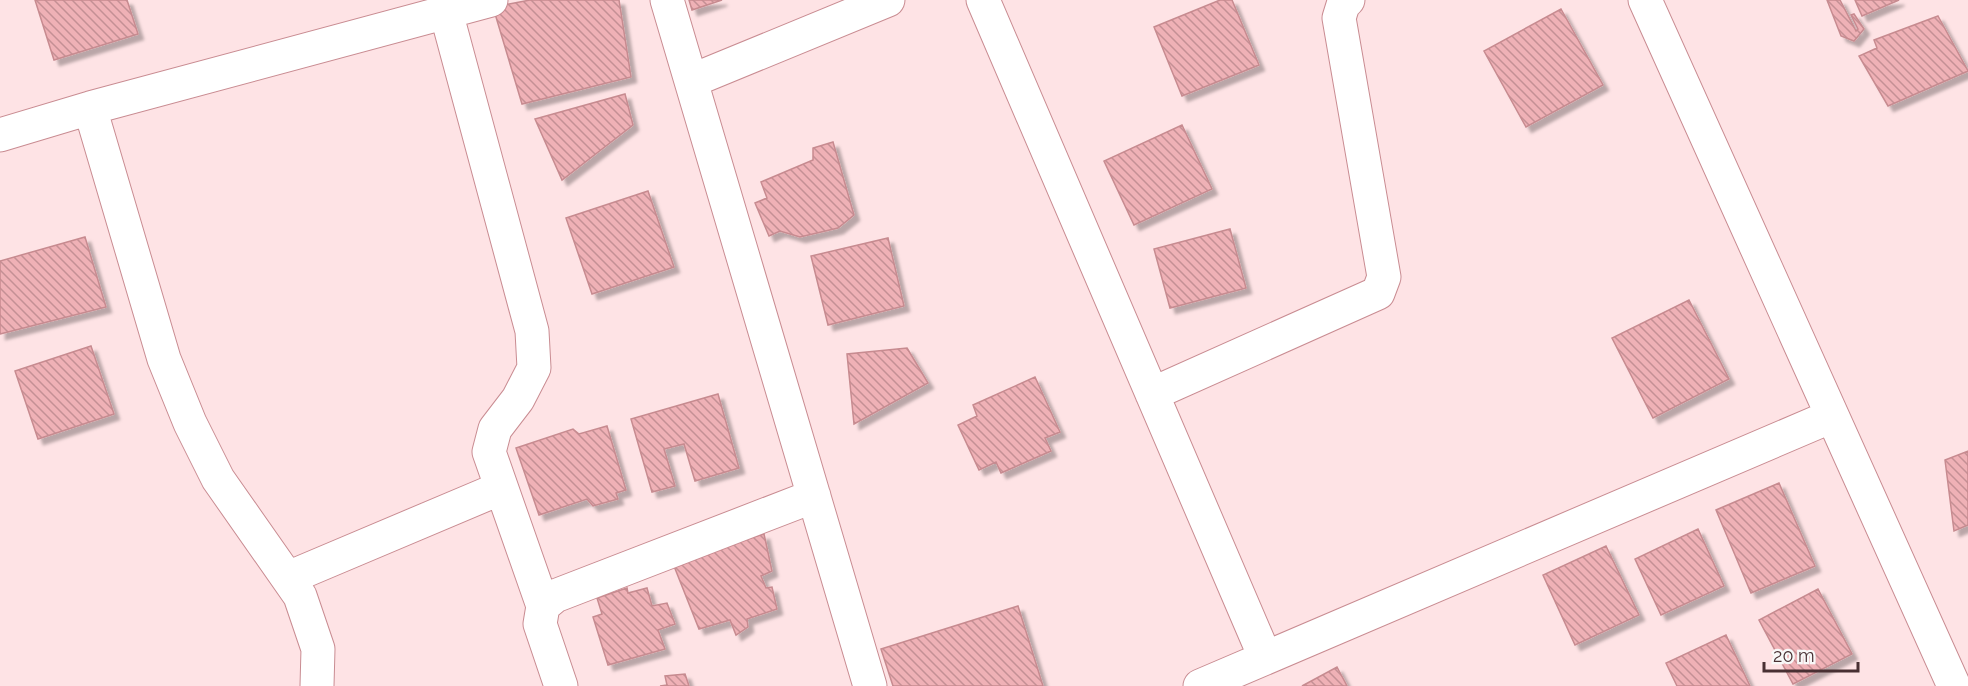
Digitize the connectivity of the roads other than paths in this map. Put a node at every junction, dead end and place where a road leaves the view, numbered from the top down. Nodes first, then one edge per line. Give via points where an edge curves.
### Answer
1 (491, 0) edge
2 (667, 0) edge
3 (888, 0) edge
4 (983, 0) edge
5 (1348, 0) edge
6 (1645, 0) edge
7 (446, 12) junction
8 (692, 81) junction
9 (90, 108) junction
10 (0, 135) edge
11 (1152, 394) junction
12 (1832, 416) junction
13 (501, 488) junction
14 (814, 496) junction
15 (288, 578) junction
16 (543, 606) junction
17 (1265, 657) junction
18 (317, 686) edge
19 (561, 686) edge
20 (870, 686) edge
21 (1200, 686) edge
22 (1954, 686) edge

1 - 7 street
2 - 8 street
3 - 8 street
4 - 11 street
5 - 11 street via 1339,18 1384,277 1378,293
6 - 12 street
7 - 9 street
7 - 13 street via 532,331 534,368 518,399 495,429 489,452
8 - 14 street
9 - 10 street
9 - 15 street via 164,359 190,423 218,479
11 - 17 street
12 - 17 street
12 - 22 street
13 - 15 street
13 - 16 street
14 - 16 street via 555,596
14 - 20 street
15 - 18 street via 300,596 318,648
16 - 19 street via 540,624
17 - 21 street

